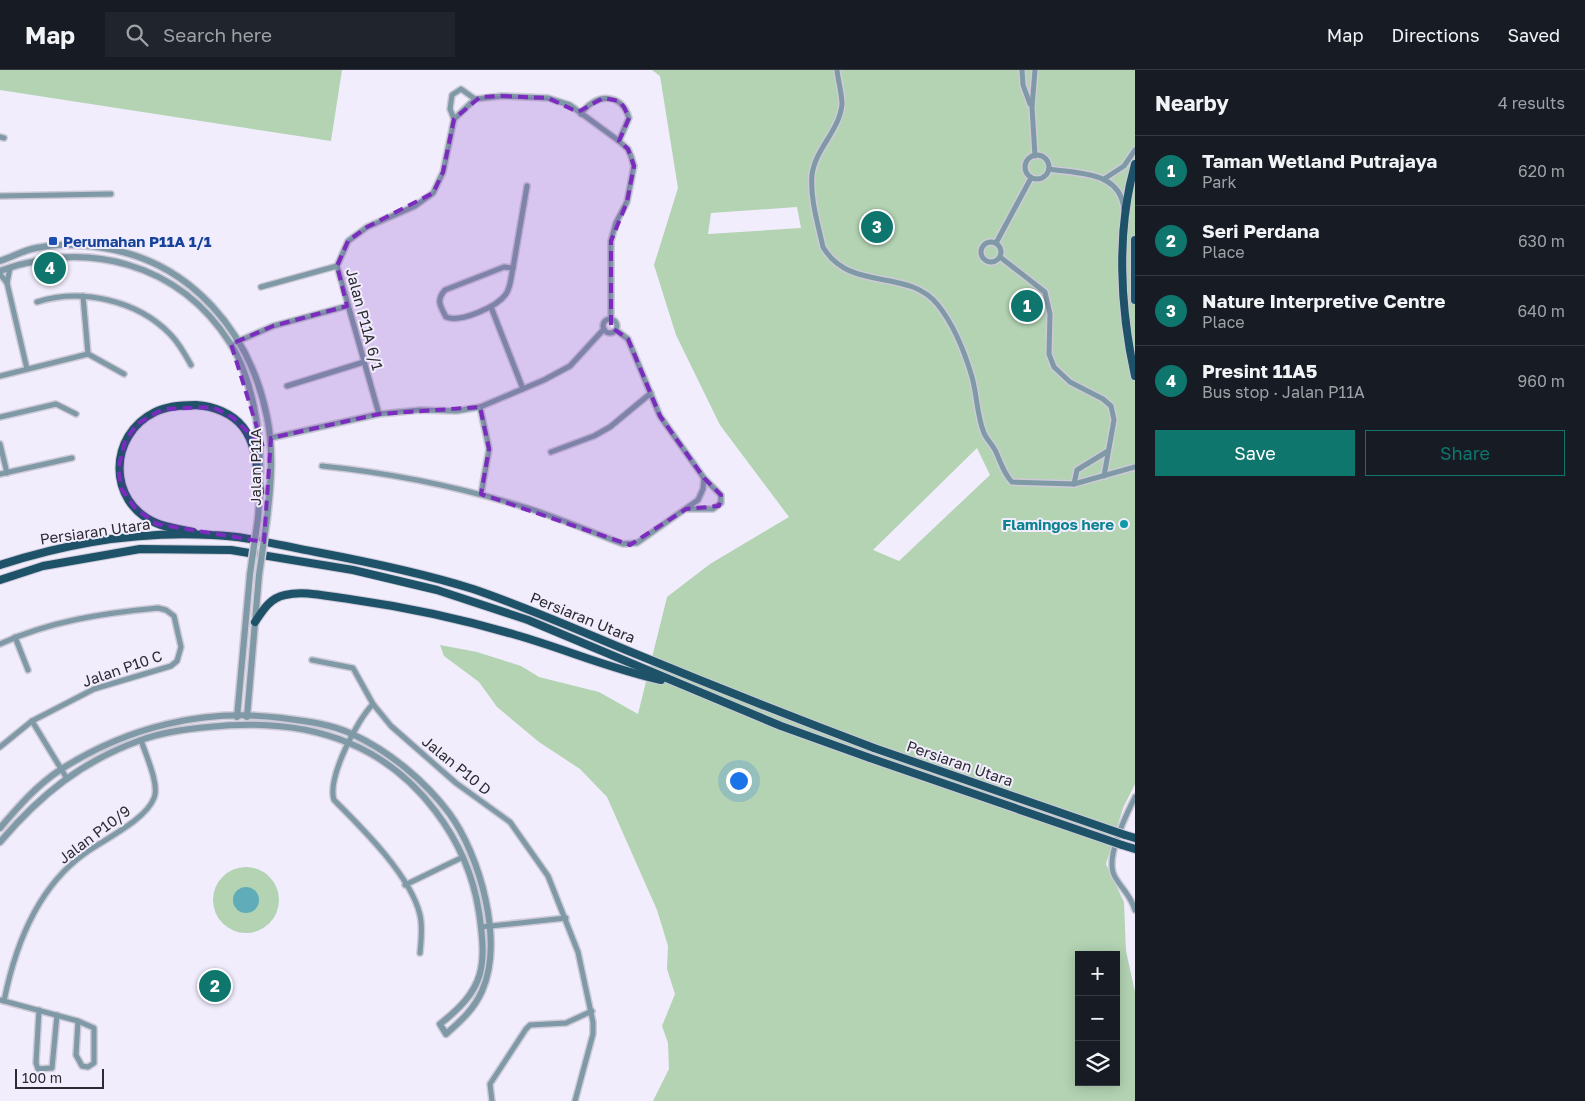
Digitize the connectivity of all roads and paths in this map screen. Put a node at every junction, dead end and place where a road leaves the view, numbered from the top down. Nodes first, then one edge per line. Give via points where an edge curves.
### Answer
1 (837, 70) edge
2 (1022, 70) edge
3 (1036, 70) edge
4 (475, 99) junction
5 (1032, 107) junction
6 (580, 114) junction
7 (454, 119) junction
8 (619, 141) junction
9 (1135, 150) edge
10 (1035, 156) junction
11 (1135, 164) edge
12 (1049, 169) junction
13 (1031, 178) junction
14 (1104, 179) junction
15 (527, 186) dead end
16 (111, 194) dead end
17 (0, 196) edge
18 (1125, 217) junction
19 (1135, 240) edge
20 (996, 243) junction
21 (1000, 257) junction
22 (0, 261) edge
23 (337, 266) junction
24 (10, 268) junction
25 (513, 268) junction
26 (0, 273) edge
27 (7, 283) junction
28 (261, 287) dead end
29 (83, 296) junction
30 (1135, 300) edge
31 (37, 302) dead end
32 (347, 306) junction
33 (491, 307) junction
34 (611, 319) junction
35 (604, 329) junction
36 (616, 330) junction
37 (240, 341) junction
38 (231, 344) junction
39 (88, 354) junction
40 (364, 362) junction
41 (192, 365) dead end
42 (27, 369) junction
43 (124, 374) dead end
44 (0, 376) edge
45 (1135, 376) edge
46 (287, 386) dead end
47 (523, 389) junction
48 (651, 393) junction
49 (480, 406) junction
50 (76, 414) dead end
51 (379, 414) junction
52 (0, 417) edge
53 (271, 438) junction
54 (0, 444) edge
55 (1108, 451) junction
56 (551, 452) dead end
57 (72, 458) dead end
58 (322, 466) dead end
59 (1135, 467) edge
60 (7, 473) junction
61 (0, 474) edge
62 (1104, 476) junction
63 (704, 478) junction
64 (1074, 484) junction
65 (260, 492) junction
66 (481, 494) junction
67 (686, 509) junction
68 (210, 534) junction
69 (0, 565) edge
70 (0, 580) edge
71 (255, 622) junction
72 (15, 637) junction
73 (0, 644) edge
74 (312, 660) dead end
75 (28, 670) dead end
76 (680, 684) junction
77 (373, 704) junction
78 (238, 714) junction
79 (247, 715) junction
80 (32, 721) junction
81 (247, 723) junction
82 (237, 724) junction
83 (353, 734) junction
84 (141, 740) junction
85 (350, 743) junction
86 (0, 747) edge
87 (61, 770) junction
88 (66, 777) junction
89 (1135, 797) edge
90 (0, 828) edge
91 (1135, 838) edge
92 (0, 842) edge
93 (1135, 849) edge
94 (463, 857) junction
95 (405, 885) junction
96 (1135, 910) edge
97 (566, 918) junction
98 (490, 926) junction
99 (481, 927) junction
100 (420, 953) dead end
101 (2, 1000) edge
102 (39, 1010) junction
103 (592, 1011) junction
104 (57, 1015) junction
105 (78, 1021) junction
106 (492, 1101) edge
107 (575, 1101) edge

1 - 64 street via 842,105 812,174 812,196 823,247 849,272 908,285 936,302 972,376 983,431 1012,482
2 - 5 street via 1023,85
3 - 5 street
4 - 6 street via 502,96 548,98 570,105
4 - 7 street
4 - 7 street, Jalan P11A 6/1 via 461,90 452,95 450,109
5 - 10 street
6 - 8 street
6 - 8 street via 594,100 611,98 619,101 629,118
7 - 23 street, Jalan P11A 6/1 via 443,172 434,193 348,241
8 - 34 street via 628,149 634,166 627,202 611,241
9 - 14 street via 1124,166
10 - 12 street via 1045,159
10 - 13 street via 1025,165
11 - 18 main road
12 - 13 street via 1042,178
12 - 14 street
13 - 20 street
14 - 18 street via 1121,195
15 - 25 street
16 - 17 street
18 - 45 main road via 1123,279 1127,333
19 - 30 main road
20 - 21 street via 1001,249
20 - 21 street via 987,243 982,254 988,261
21 - 55 street via 1045,292 1050,314 1049,354 1054,368 1070,382 1111,406 1114,420
22 - 37 street, Jalan P11A via 34,248 65,244 120,250 147,259 186,281 217,311
23 - 28 street
23 - 32 street, Jalan P11A 6/1
24 - 26 street, Jalan P11A
24 - 27 street
24 - 38 street, Jalan P11A via 36,260 66,257 93,258 143,269 181,289 210,316
25 - 33 street via 506,294
25 - 33 street via 488,272 445,290 440,296 439,304 446,317 452,319
26 - 27 street
27 - 42 street
29 - 31 street via 55,296
29 - 39 street
29 - 41 street via 118,303 144,315 168,332
32 - 37 street via 273,326
32 - 40 street, Jalan P11A 6/1
33 - 47 street
34 - 35 street via 606,320
34 - 36 street via 618,325
35 - 36 street via 612,333
35 - 47 street via 570,366
36 - 48 street via 628,339
37 - 38 street
37 - 53 street, Jalan P11A via 262,396
38 - 65 street, Jalan P11A via 243,371 256,419
39 - 42 street
39 - 43 street
40 - 46 street
40 - 51 street, Jalan P11A 6/1
42 - 44 street
47 - 49 street
48 - 56 street via 594,436
48 - 63 street via 660,416
49 - 51 street
49 - 66 street via 489,449
50 - 52 street via 56,404
51 - 53 street
53 - 71 street, Jalan P11A, bridge via 268,519
54 - 60 street
55 - 62 street
55 - 64 street via 1078,470
57 - 60 street
58 - 66 street via 378,472
59 - 62 street
60 - 61 street
62 - 64 street
63 - 67 street via 701,495
63 - 67 street via 721,495 721,503 713,508
65 - 68 main road via 250,440 243,427 223,412 200,406 175,406 154,412 137,424 125,441 119,460 119,478 127,499 144,517 156,524
65 - 78 street, Jalan P11A, bridge
66 - 67 street via 630,545
68 - 69 main road, Persiaran Utara via 139,536 39,552
68 - 91 main road, Persiaran Utara, bridge via 355,560 473,589 786,715
70 - 76 main road, Persiaran Utara via 43,566 140,549 232,550 353,570 452,594 528,620
71 - 76 main road via 271,601 284,595 302,593 367,602 468,622 572,652 622,671
71 - 79 street, Jalan P11A
72 - 73 street, Jalan P10 C
72 - 75 street
72 - 80 street, Jalan P10 C via 94,614 158,608 174,616 181,647 180,655 171,666 94,689
74 - 77 street, Jalan P10 D via 353,668
76 - 93 main road, Persiaran Utara, bridge via 781,726
77 - 83 street
77 - 97 street, Jalan P10 D via 391,726 456,783 510,822 548,876
78 - 79 street
78 - 82 street, Jalan P11A
78 - 87 street via 160,725 107,745
79 - 81 street, Jalan P11A
79 - 83 street via 300,720
80 - 86 street, Jalan P10 C
80 - 87 street
81 - 82 street
81 - 85 street via 315,732
82 - 84 street via 184,729
83 - 85 street
83 - 98 street via 415,777 449,814 471,853
84 - 88 street
84 - 101 street, Jalan P10/9 via 155,786 154,800 138,816 68,866 57,880 23,934
85 - 94 street via 382,761 410,783 442,819
85 - 95 street via 334,778 331,791 334,800 379,844
87 - 88 street
87 - 90 street via 36,789
88 - 92 street
89 - 96 street via 1111,863 1114,876 1131,897
94 - 95 street
94 - 99 street via 476,896
95 - 100 street via 420,916
97 - 98 street
97 - 103 street, Jalan P10 D
98 - 99 street
98 - 99 street via 490,956 483,990 468,1014 446,1034 440,1024 469,999 480,976 483,957
101 - 102 street
102 - 104 street
102 - 104 street via 38,1069 52,1068
103 - 106 street via 566,1023 536,1024 526,1028 490,1084
103 - 107 street, Jalan P10 D via 593,1034
104 - 105 street
105 - 105 street via 96,1031 94,1063 88,1067 82,1066 76,1055

